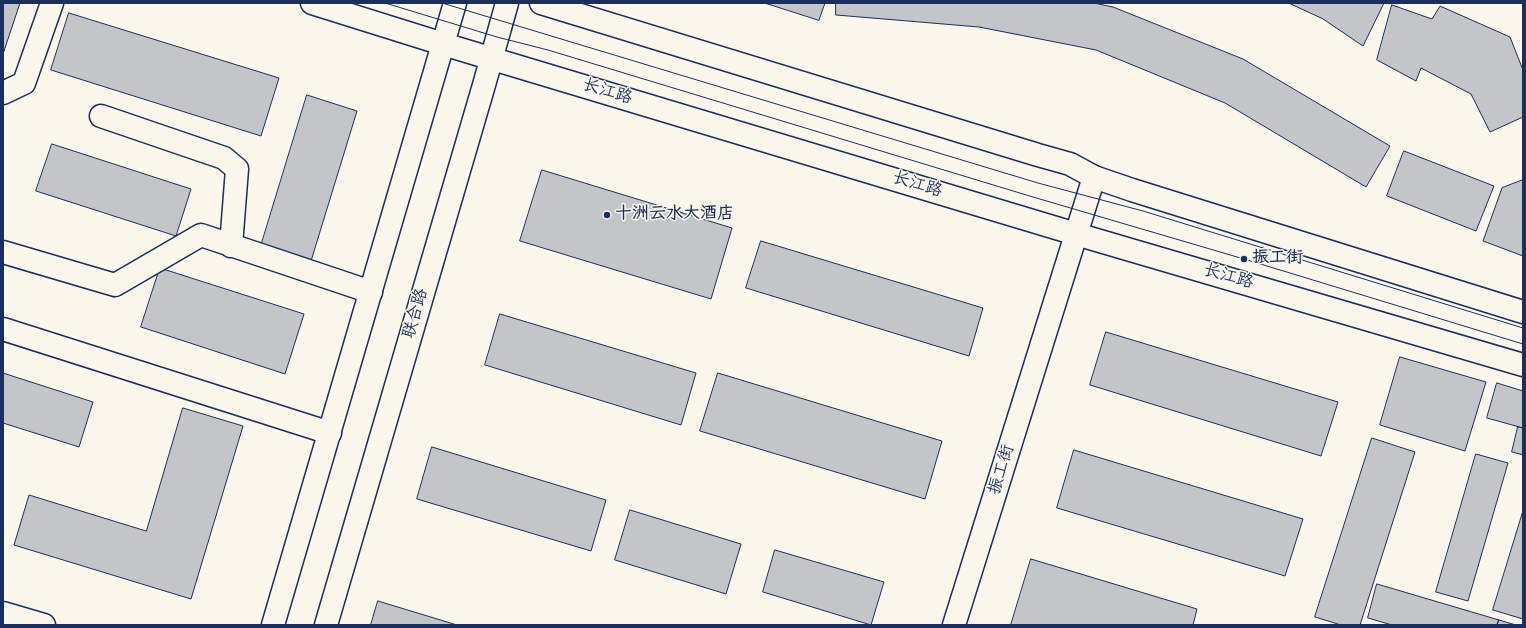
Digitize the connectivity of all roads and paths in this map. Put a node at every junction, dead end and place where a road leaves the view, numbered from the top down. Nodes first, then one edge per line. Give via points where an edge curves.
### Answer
1 (52, 3) edge
2 (312, 3) edge
3 (455, 3) edge
4 (507, 3) edge
5 (541, 3) edge
6 (443, 44) junction
7 (492, 58) junction
8 (3, 93) edge
9 (101, 116) dead end
10 (1094, 177) junction
11 (1076, 234) junction
12 (231, 246) junction
13 (3, 252) edge
14 (371, 292) junction
15 (1523, 312) edge
16 (3, 329) edge
17 (1523, 365) edge
18 (330, 433) junction
19 (3, 613) edge
20 (44, 625) edge
21 (274, 625) edge
22 (326, 625) edge
23 (954, 625) edge

1 - 8 main road via 24,83
2 - 6 main road, 长江路
3 - 6 main road
4 - 7 main road, 联合路
5 - 10 main road via 1070,164
6 - 7 main road, 长江路
6 - 14 main road
7 - 11 main road, 长江路
7 - 22 main road, 联合路
9 - 12 main road via 224,158 237,169
10 - 11 main road, 振工街
10 - 15 main road
11 - 17 main road, 长江路
11 - 23 main road, 振工街
12 - 13 main road via 201,235 116,285
12 - 14 main road
14 - 18 main road
16 - 18 main road
18 - 21 main road
19 - 20 main road

